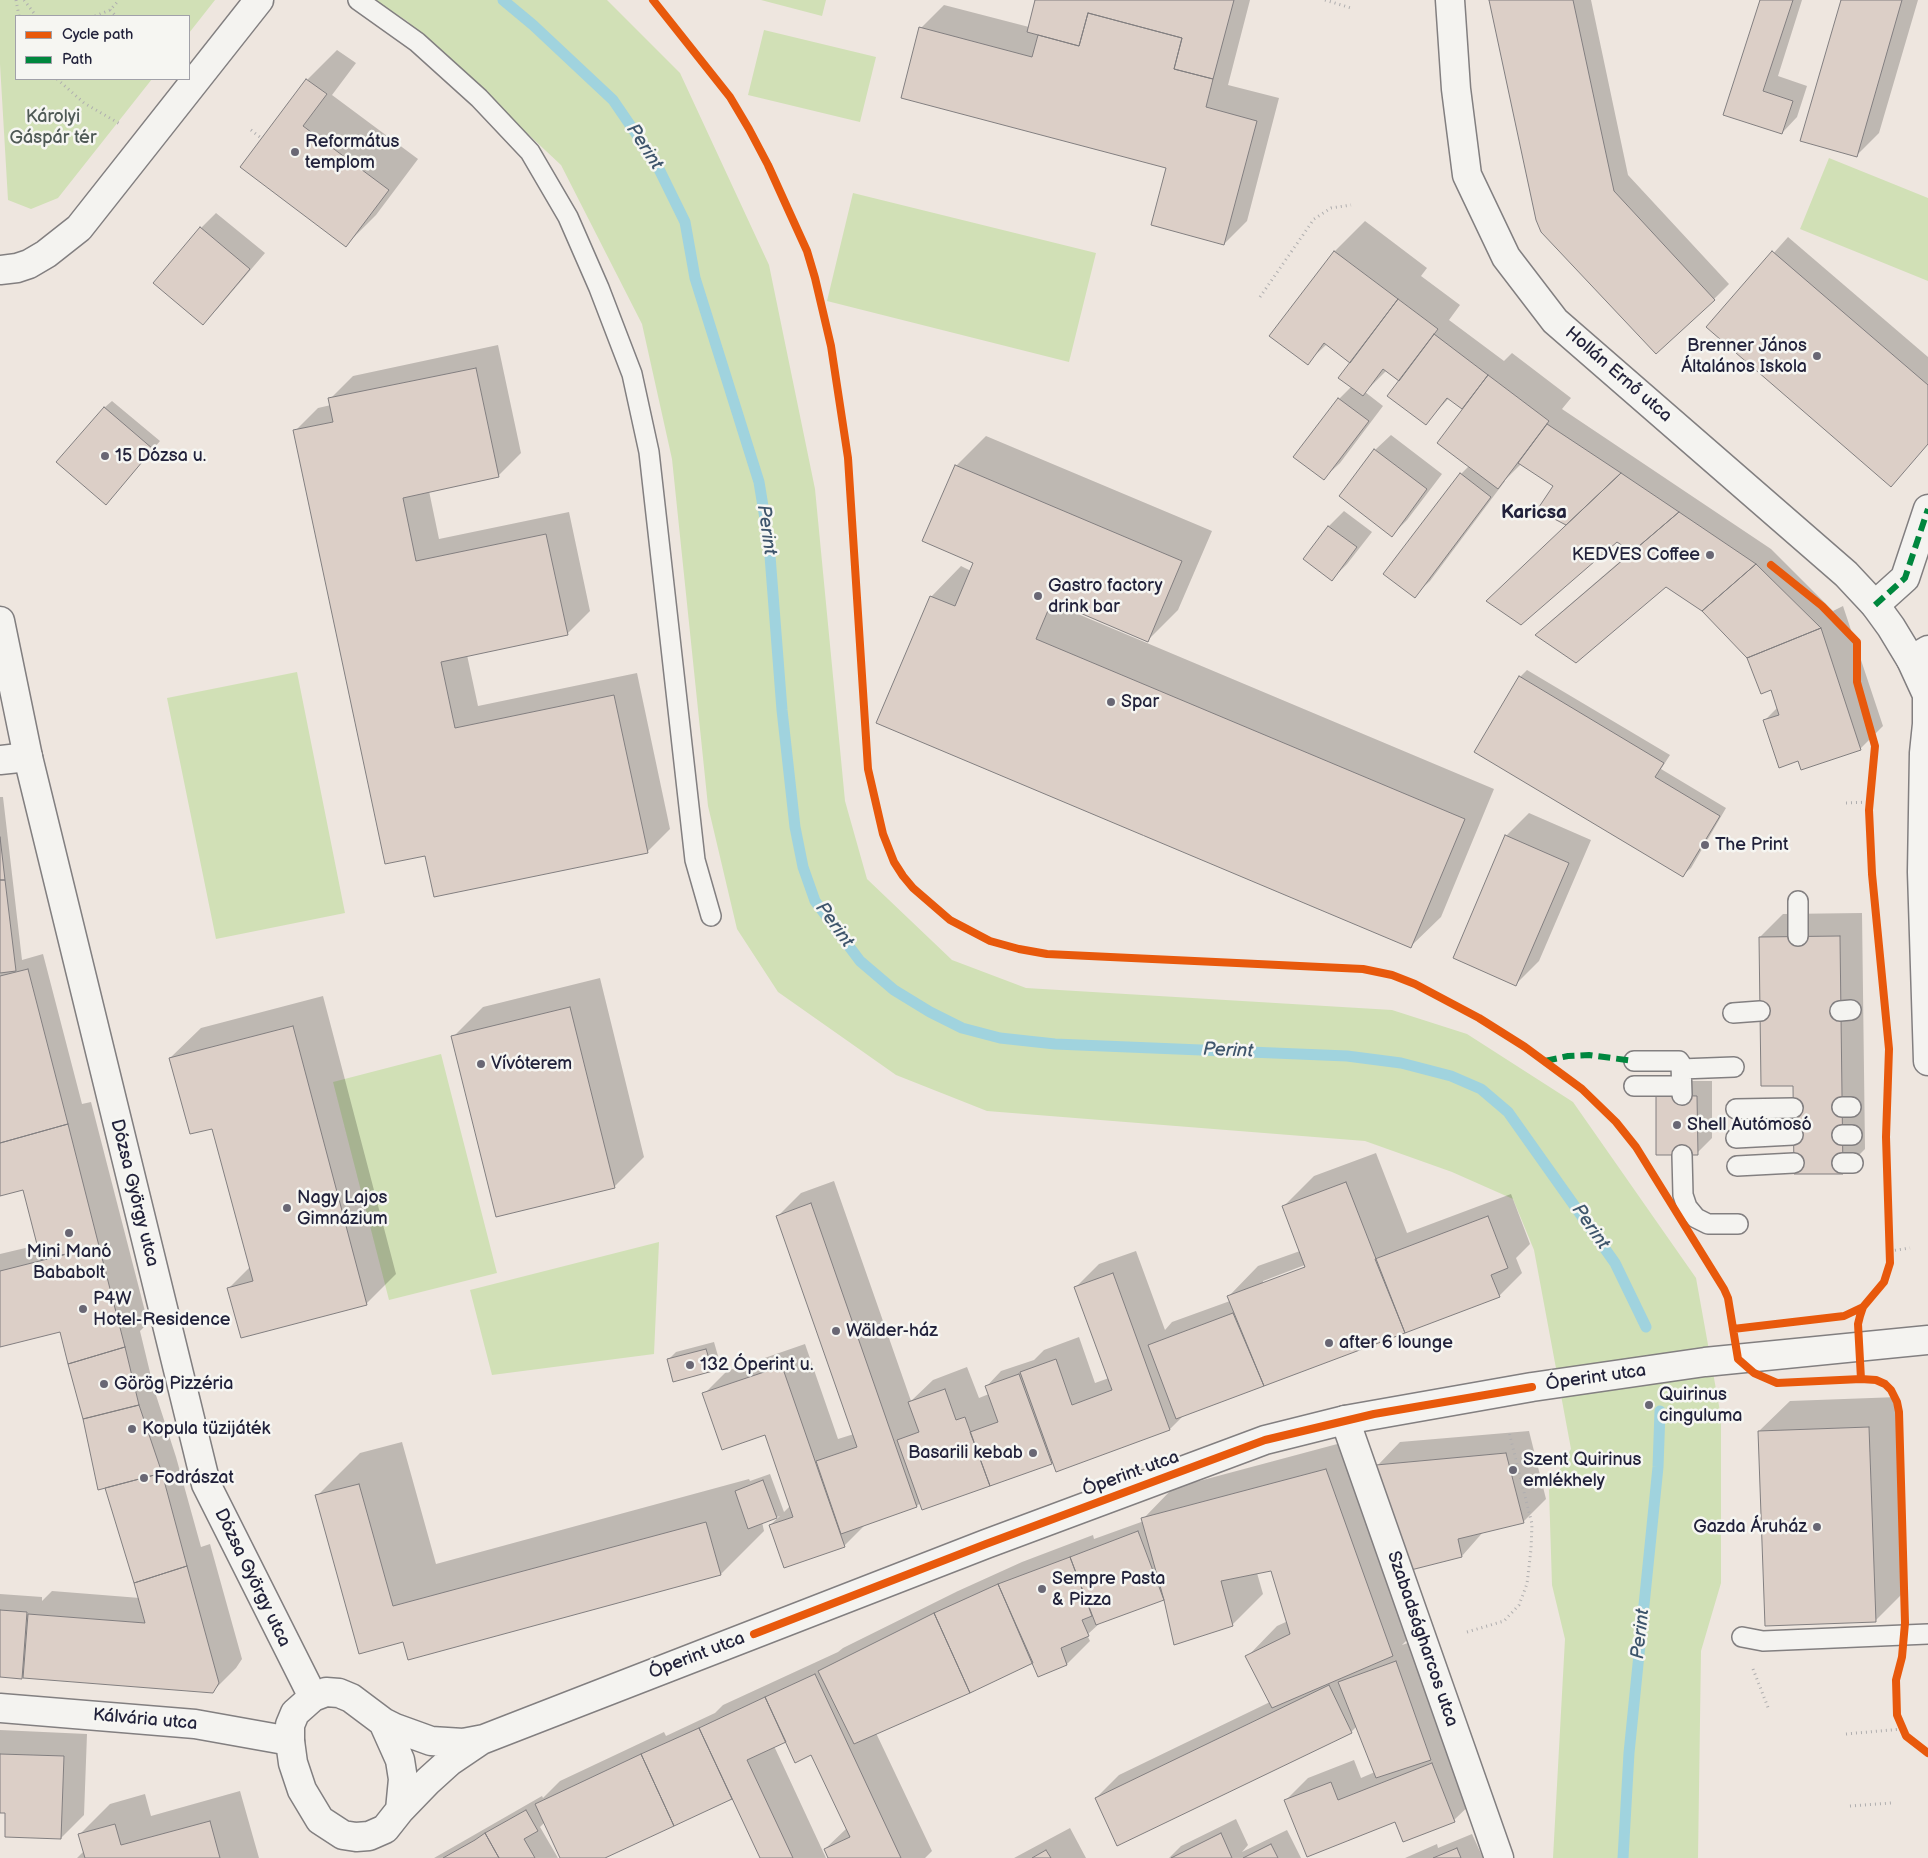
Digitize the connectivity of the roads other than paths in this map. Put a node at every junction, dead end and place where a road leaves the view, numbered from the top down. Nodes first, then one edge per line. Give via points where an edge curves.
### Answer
1 (259, 0) edge
2 (358, 0) edge
3 (1450, 0) edge
4 (0, 270) edge
5 (1928, 509) edge
6 (1875, 605) junction
7 (0, 621) edge
8 (1919, 655) edge
9 (1928, 696) edge
10 (28, 757) junction
11 (0, 760) edge
12 (1925, 873) edge
13 (1798, 901) dead end
14 (710, 916) dead end
15 (1798, 936) dead end
16 (1760, 1011) dead end
17 (1733, 1013) dead end
18 (1634, 1061) dead end
19 (1928, 1061) edge
20 (1734, 1067) dead end
21 (1681, 1083) junction
22 (1634, 1086) dead end
23 (1794, 1108) dead end
24 (1736, 1109) dead end
25 (1794, 1135) dead end
26 (1736, 1138) dead end
27 (1682, 1155) dead end
28 (1794, 1163) dead end
29 (1737, 1166) dead end
30 (1738, 1224) dead end
31 (1928, 1340) edge
32 (1345, 1420) junction
33 (1928, 1634) edge
34 (1742, 1637) road end
35 (313, 1697) junction
36 (0, 1708) edge
37 (383, 1722) junction
38 (484, 1739) junction
39 (290, 1741) junction
40 (400, 1810) junction
41 (356, 1848) edge
42 (1499, 1858) edge

1 - 4 street via 79,228 29,264
2 - 14 lane via 417,42 479,98 530,152 568,217 632,374 649,452 695,860
3 - 6 street, Hollán Ernő utca via 1456,89 1467,175 1506,257 1555,321 1799,532
5 - 6 street via 1905,578
6 - 8 street, Hollán Ernő utca
7 - 10 street
8 - 9 street, Hollán Ernő utca
9 - 12 street via 1924,753
10 - 11 street
10 - 35 street, Dózsa György utca via 206,1484
12 - 19 street
13 - 15 lane
16 - 17 lane
18 - 21 lane via 1679,1061
20 - 21 lane
21 - 22 lane
23 - 24 lane
25 - 26 lane
27 - 30 lane via 1683,1195 1687,1207 1696,1218 1708,1224
28 - 29 lane
31 - 32 street, Óperint utca via 1705,1362 1532,1387
32 - 38 street, Óperint utca via 1265,1440 995,1540
32 - 42 street, Szabadságharcos utca
33 - 34 lane via 1763,1641
35 - 37 street via 326,1692 339,1693 364,1706
35 - 39 street via 295,1712 290,1725
36 - 39 street, Kálvária utca via 195,1724
37 - 38 street, Óperint utca via 431,1741 463,1743
37 - 40 street via 400,1760 403,1779
38 - 40 street, Óperint utca via 450,1762
39 - 41 street via 302,1790 320,1820 344,1835
40 - 41 street via 385,1829

